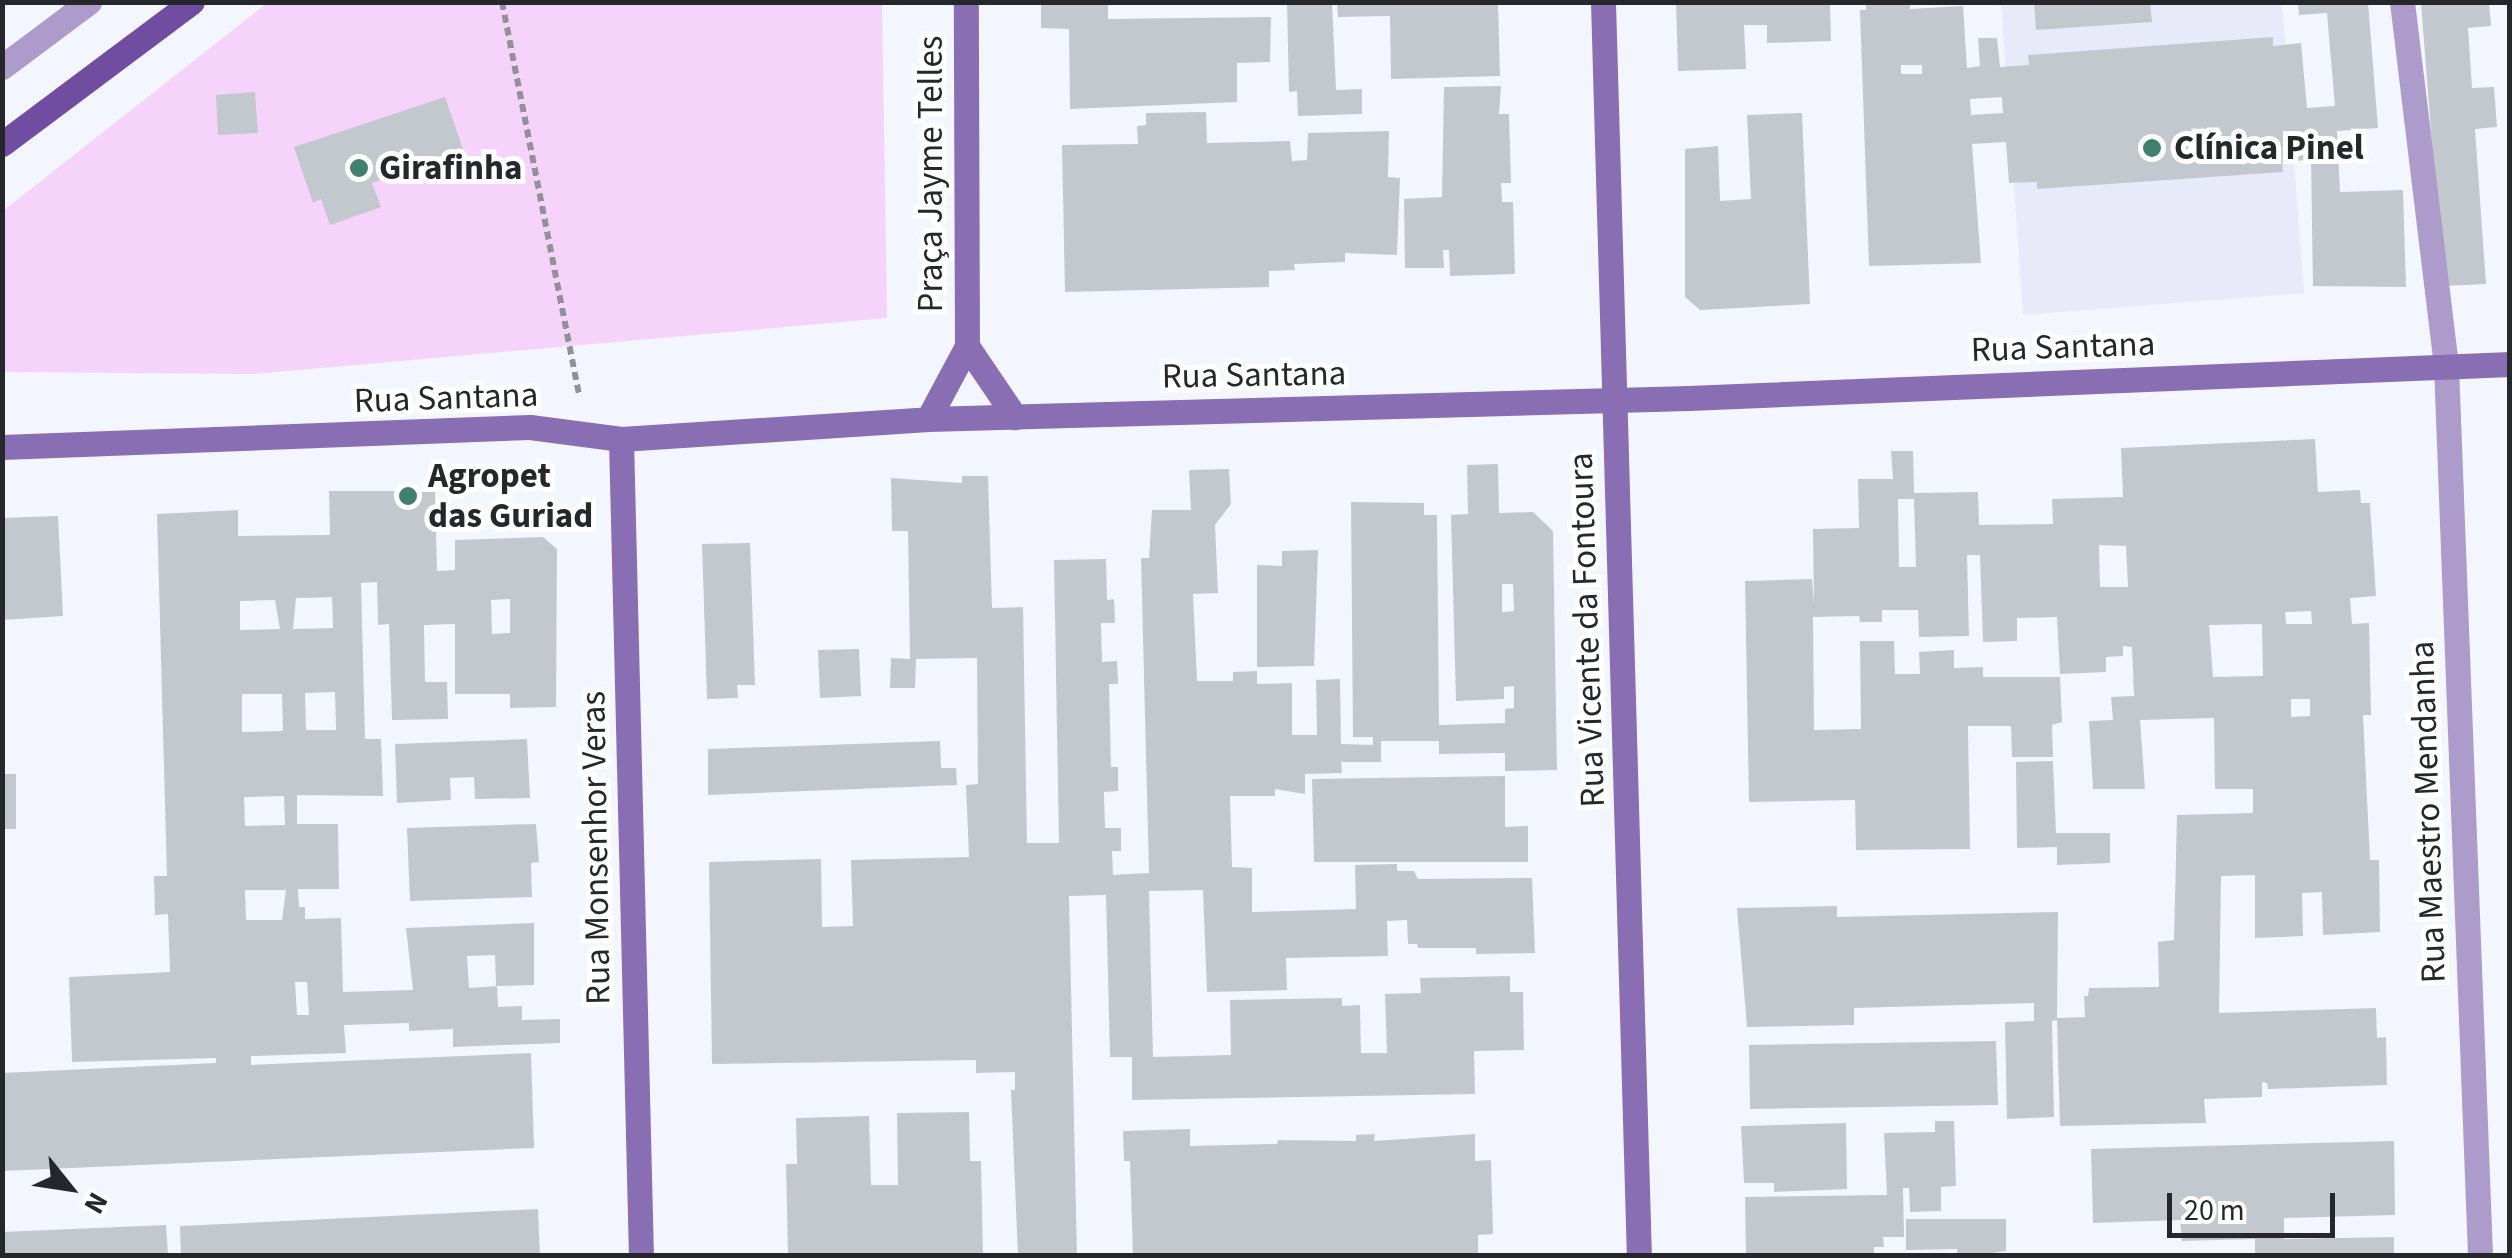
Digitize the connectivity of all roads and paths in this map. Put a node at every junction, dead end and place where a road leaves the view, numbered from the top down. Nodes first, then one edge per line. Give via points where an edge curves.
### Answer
1 (90, 2) edge
2 (192, 2) edge
3 (502, 2) edge
4 (966, 2) edge
5 (1604, 2) edge
6 (2402, 2) edge
7 (2, 67) edge
8 (2, 144) edge
9 (967, 346) junction
10 (2510, 364) edge
11 (2446, 366) junction
12 (1616, 401) junction
13 (1016, 416) junction
14 (928, 419) junction
15 (586, 434) junction
16 (621, 440) junction
17 (2, 448) edge
18 (640, 1256) edge
19 (1639, 1256) edge
20 (2480, 1256) edge

1 - 7 street
2 - 8 main road
3 - 15 path
4 - 9 street, Praça Jayme Telles
5 - 12 street, Rua Vicente da Fontoura
6 - 11 street, Rua Maestro Mendanha
9 - 13 street, Praça Jayme Telles
9 - 14 street, Praça Jayme Telles
10 - 11 street, Rua Santana
11 - 12 street, Rua Santana
11 - 20 street, Rua Maestro Mendanha
12 - 13 street, Rua Santana
12 - 19 street, Rua Vicente da Fontoura
13 - 14 street, Rua Santana
14 - 16 street, Rua Santana
15 - 16 street, Rua Santana
15 - 17 street, Rua Santana via 530,427
16 - 18 street, Rua Monsenhor Veras

